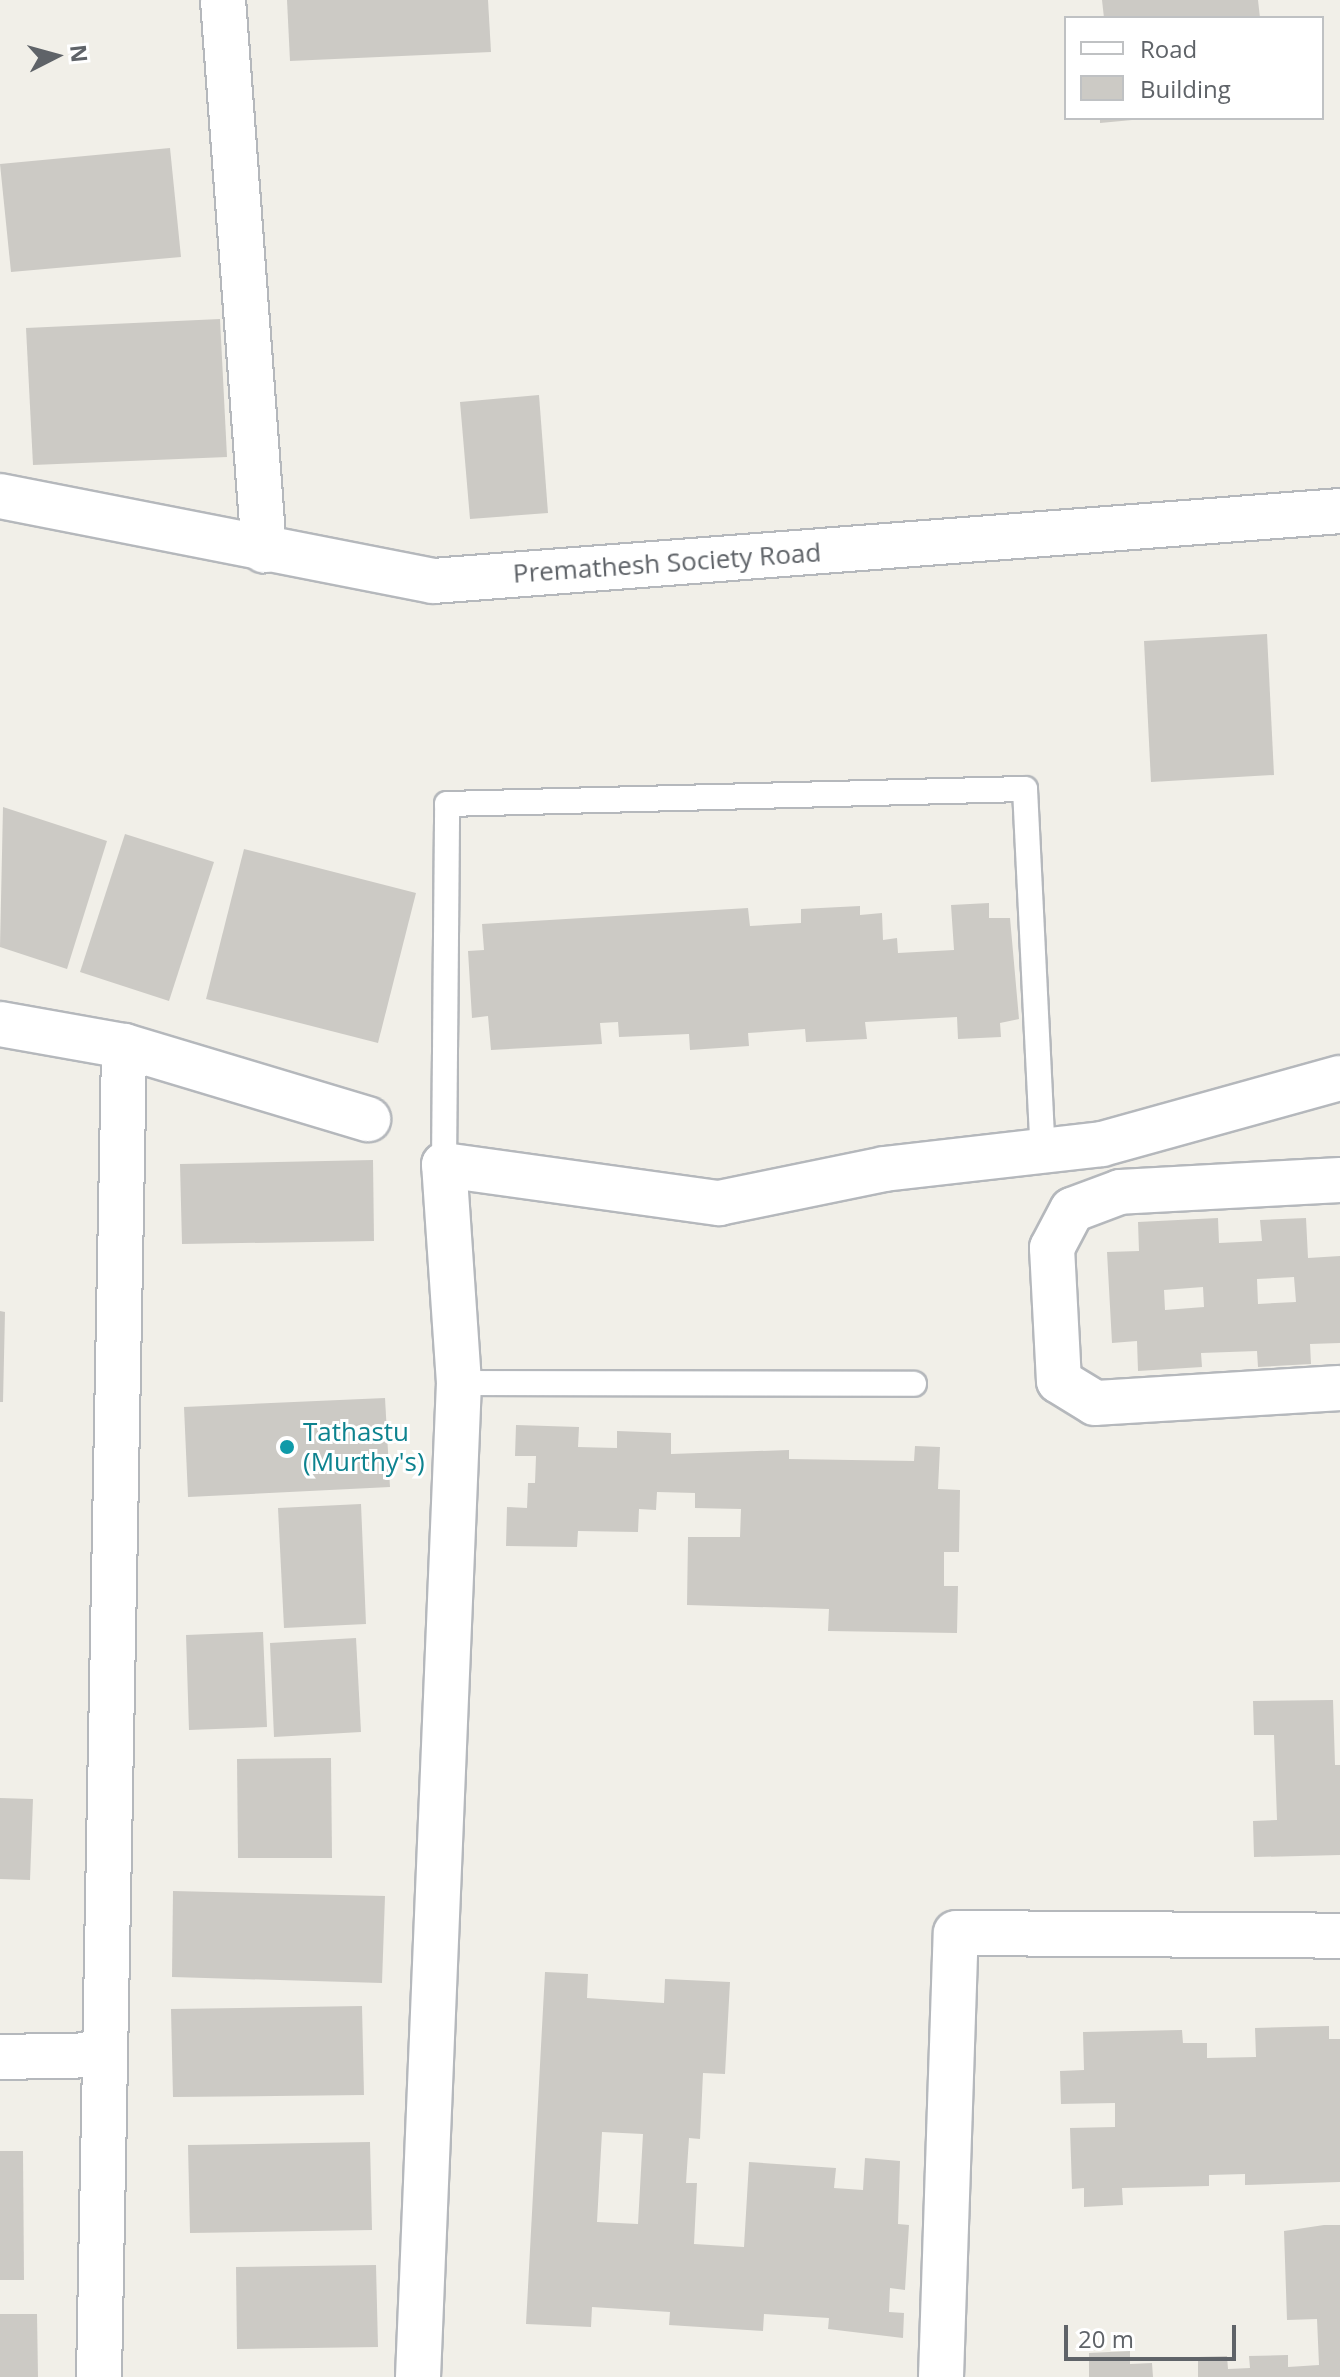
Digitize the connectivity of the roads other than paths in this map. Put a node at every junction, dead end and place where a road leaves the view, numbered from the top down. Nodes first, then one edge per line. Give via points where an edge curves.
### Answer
1 (223, 0) edge
2 (0, 496) edge
3 (1340, 511) edge
4 (264, 550) junction
5 (0, 1024) edge
6 (124, 1046) junction
7 (1340, 1078) edge
8 (368, 1119) dead end
9 (1043, 1151) junction
10 (444, 1165) junction
11 (1340, 1180) edge
12 (459, 1383) junction
13 (914, 1384) dead end
14 (1340, 1388) edge
15 (1340, 1936) edge
16 (105, 2055) junction
17 (0, 2057) edge
18 (99, 2377) edge
19 (418, 2377) edge
20 (941, 2377) edge

1 - 4 street
2 - 4 street, Premathesh Society Road
3 - 4 street, Premathesh Society Road via 433,581
5 - 6 street
6 - 8 street
6 - 16 street
7 - 9 street via 1102,1144
9 - 10 street via 884,1169 719,1203
9 - 10 lane via 1025,789 447,804
10 - 12 street
11 - 14 street via 1120,1192 1072,1210 1052,1248 1059,1381 1095,1403
12 - 13 lane
12 - 19 street
15 - 20 street via 956,1933
16 - 17 street
16 - 18 street

